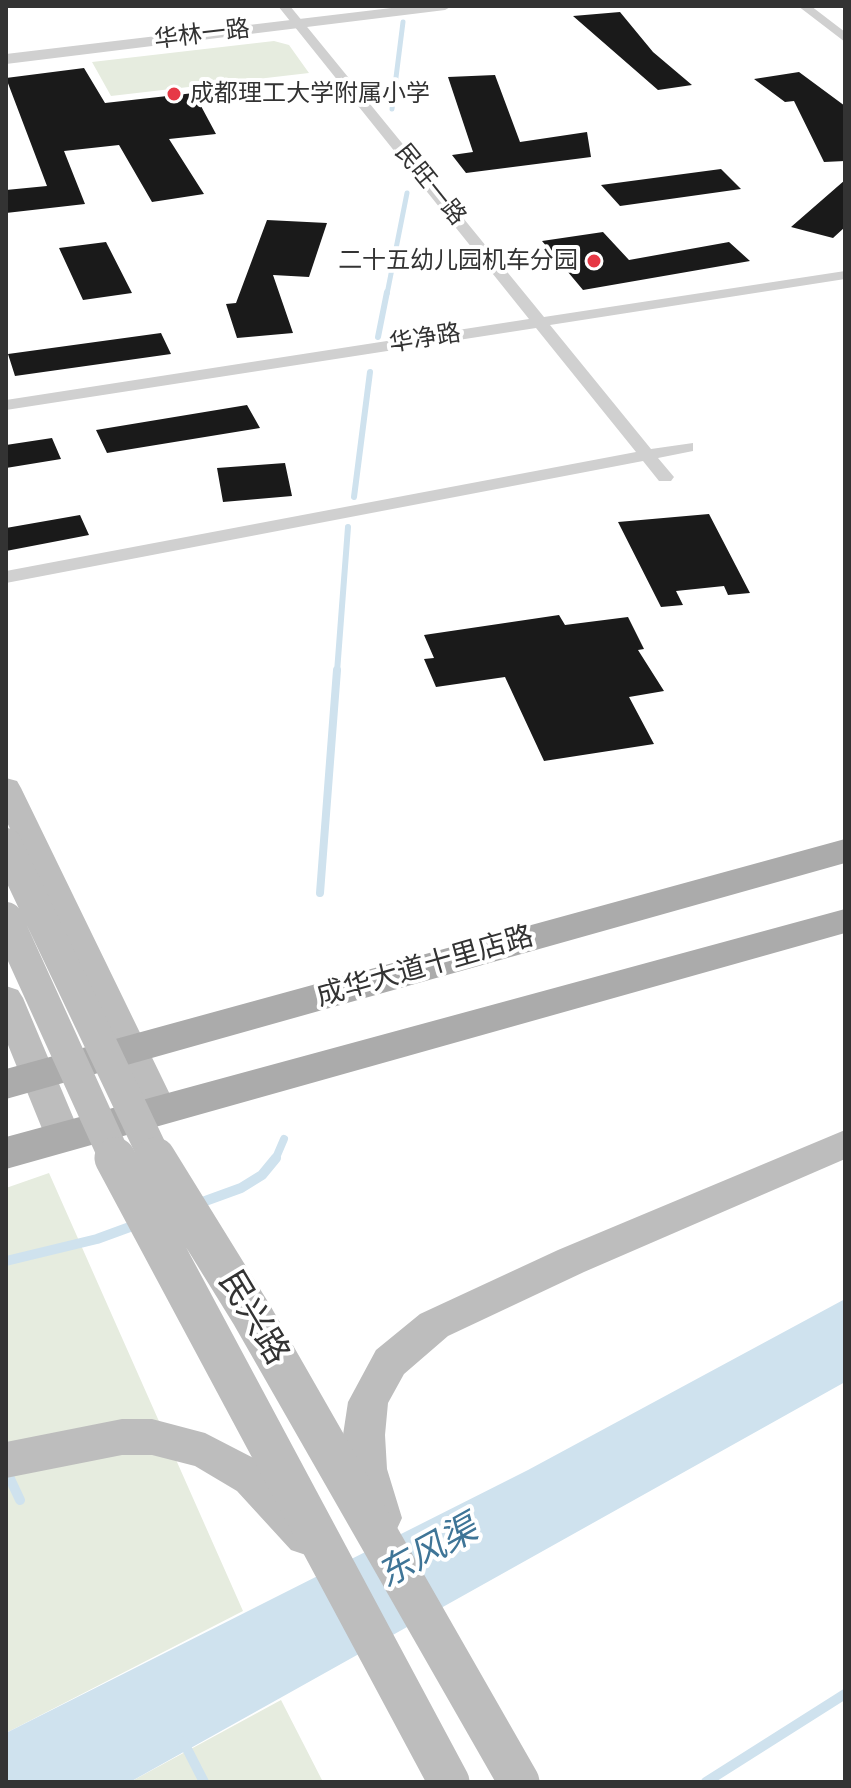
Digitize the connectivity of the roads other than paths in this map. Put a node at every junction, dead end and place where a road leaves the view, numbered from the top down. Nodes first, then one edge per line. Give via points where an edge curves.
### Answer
1 (284, 6) edge
2 (445, 6) edge
3 (804, 6) edge
4 (298, 24) junction
5 (845, 38) edge
6 (6, 59) edge
7 (845, 262) edge
8 (845, 275) edge
9 (758, 288) junction
10 (540, 322) junction
11 (6, 405) edge
12 (687, 447) dead end
13 (647, 455) junction
14 (665, 477) dead end
15 (6, 577) edge
16 (6, 788) edge
17 (6, 844) edge
18 (845, 851) edge
19 (6, 918) edge
20 (845, 921) edge
21 (6, 998) edge
22 (131, 1050) junction
23 (23, 1079) edge
24 (160, 1111) junction
25 (63, 1136) junction
26 (845, 1144) edge
27 (6, 1153) edge
28 (6, 1460) edge
29 (392, 1555) junction
30 (330, 1563) junction
31 (449, 1782) edge
32 (519, 1782) edge

1 - 4 street, 民旺一路
2 - 4 street, 华林一路
3 - 5 street
4 - 6 street, 华林一路
4 - 10 street, 民旺一路
7 - 9 street
8 - 9 street, 华净路
9 - 10 street, 华净路
10 - 11 street, 华净路
10 - 13 street, 民旺一路
12 - 13 street
13 - 14 street, 民旺一路
13 - 15 street
16 - 22 main road
17 - 29 main road, 民兴路, bridge via 160,1168
18 - 22 main road, 成华大道十里店路
19 - 30 main road, 民兴路, bridge via 122,1173
20 - 24 main road
21 - 23 main road
22 - 23 main road, 成华大道十里店路
22 - 24 main road
23 - 25 main road
24 - 25 main road
25 - 27 main road
26 - 29 main road via 434,1325 390,1362 368,1402 364,1435 366,1469
28 - 30 main road via 122,1437 152,1437 205,1451 252,1478
29 - 32 main road, 民兴路, bridge
30 - 31 main road, 民兴路, bridge

